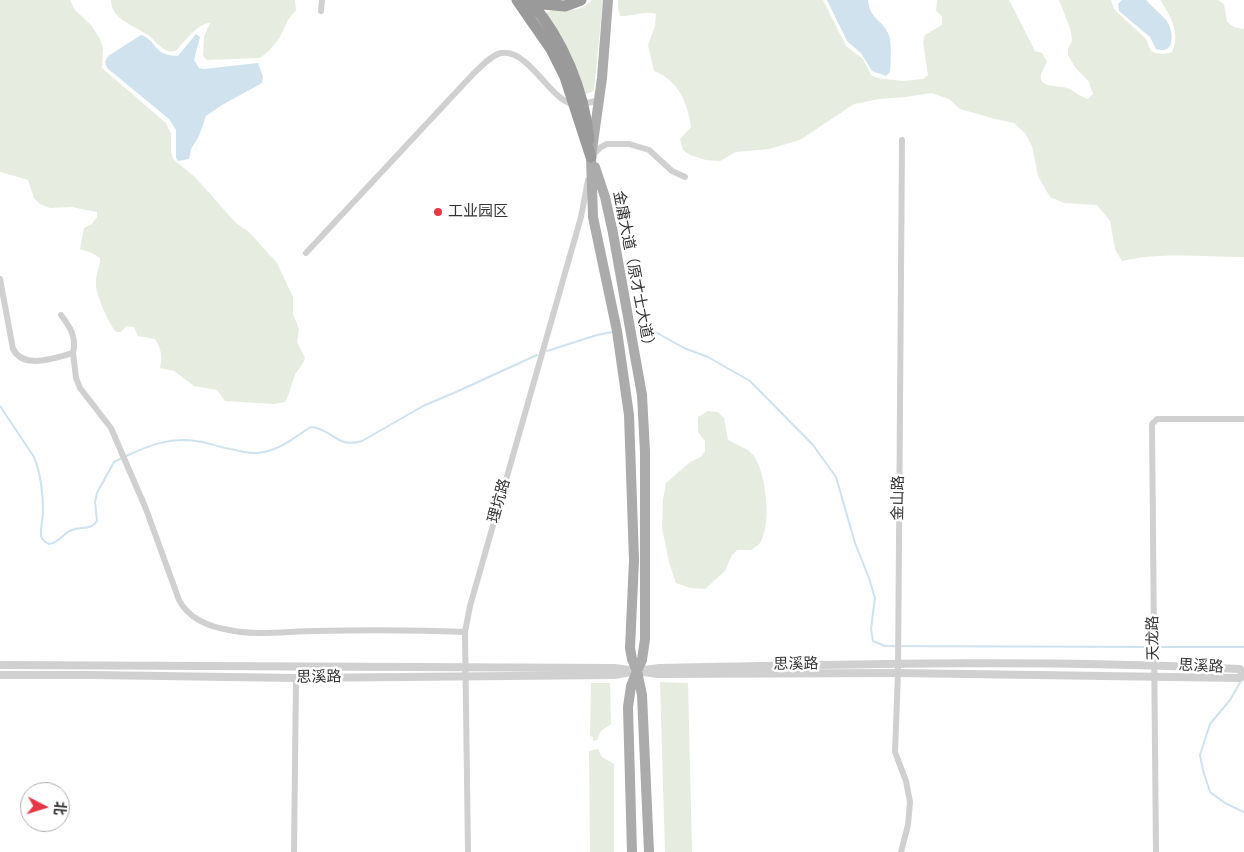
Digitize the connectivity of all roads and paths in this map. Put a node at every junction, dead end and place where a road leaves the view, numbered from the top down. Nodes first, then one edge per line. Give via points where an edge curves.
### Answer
1 (322, 0) edge
2 (517, 0) edge
3 (581, 0) edge
4 (608, 0) edge
5 (530, 2) edge
6 (321, 11) dead end
7 (599, 100) junction
8 (578, 104) junction
9 (902, 140) dead end
10 (591, 157) junction
11 (685, 177) dead end
12 (306, 253) dead end
13 (0, 279) edge
14 (61, 314) dead end
15 (630, 327) junction
16 (617, 329) junction
17 (73, 353) junction
18 (1244, 419) edge
19 (465, 632) junction
20 (897, 663) junction
21 (0, 665) edge
22 (1155, 665) junction
23 (465, 666) junction
24 (637, 671) junction
25 (898, 673) junction
26 (0, 675) edge
27 (466, 676) junction
28 (1155, 677) junction
29 (1244, 677) edge
30 (296, 678) junction
31 (294, 852) edge
32 (468, 852) edge
33 (632, 852) edge
34 (649, 852) edge
35 (901, 852) edge
36 (1156, 852) edge

1 - 6 street
2 - 8 highway via 551,49
3 - 5 highway via 565,6
4 - 7 main road
5 - 8 highway via 568,60
7 - 8 street
7 - 10 main road
8 - 10 highway
8 - 12 street via 565,100 517,56 502,52 496,55 474,73
9 - 20 street, 金山路
10 - 11 street via 607,144 629,144 649,150 672,171
10 - 15 main road, 金庸大道（原才士大道） via 605,197
10 - 16 main road, 金庸大道（原才士大道） via 593,217
10 - 19 street, 理坑路 via 581,217
13 - 17 street via 16,356 35,361
14 - 17 street via 74,334
15 - 16 main road
15 - 24 main road, 金庸大道（原才士大道） via 642,395 645,452 645,639
16 - 24 main road, 金庸大道（原才士大道） via 630,415 634,560 630,648
17 - 19 street via 80,388 111,428 146,509 179,600 191,616 213,626 241,632
18 - 22 street, 天龙路 via 1157,419 1152,424
19 - 23 street, 理坑路
20 - 22 street, 思溪路
20 - 24 street, 思溪路
20 - 25 street, 金山路
21 - 23 street, 思溪路
22 - 28 street, 天龙路
22 - 29 street, 思溪路 via 1240,669
23 - 24 street, 思溪路
23 - 27 street, 理坑路
24 - 25 street, 思溪路 via 658,674
24 - 27 street, 思溪路 via 614,675
24 - 33 main road, 金庸大道（原才士大道） via 628,707
24 - 34 main road, 金庸大道（原才士大道） via 642,695
25 - 28 street, 思溪路
25 - 35 street, 金山路 via 895,752 910,802
26 - 30 street, 思溪路
27 - 30 street, 思溪路
27 - 32 street, 理坑路
28 - 29 street, 思溪路
28 - 36 street, 天龙路
30 - 31 street

